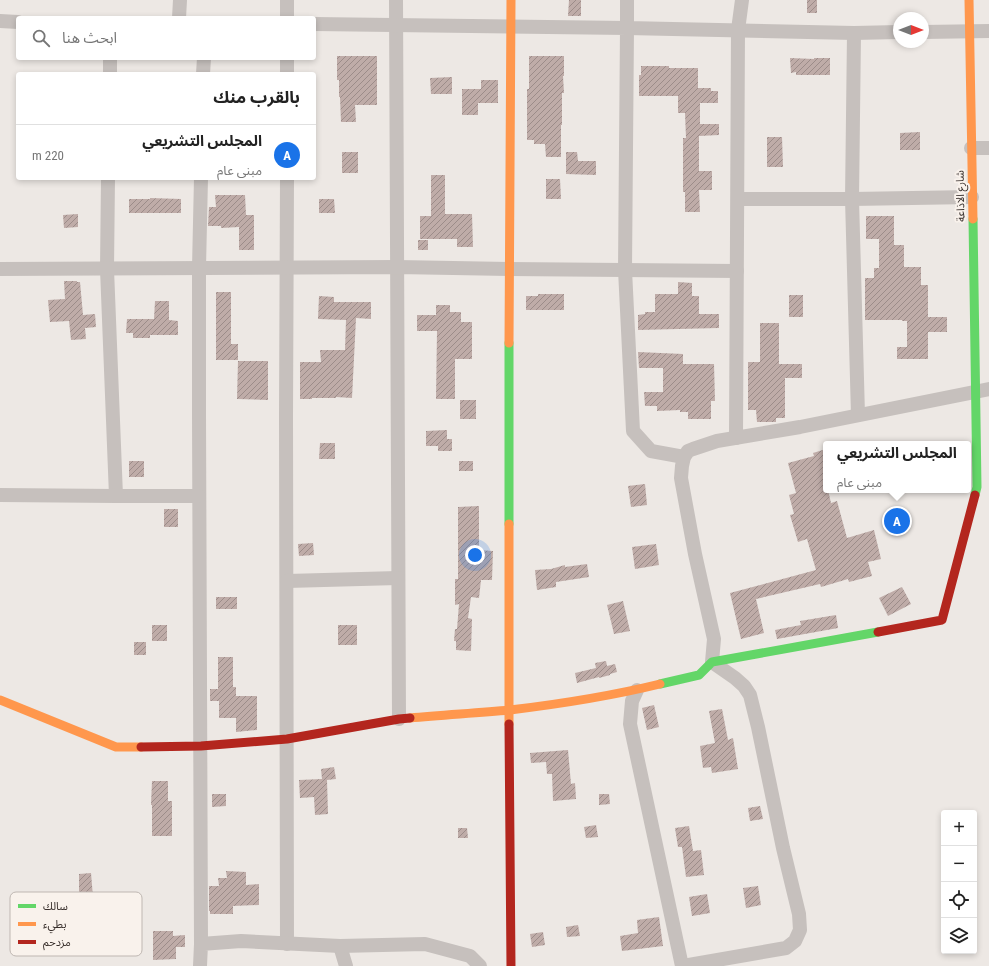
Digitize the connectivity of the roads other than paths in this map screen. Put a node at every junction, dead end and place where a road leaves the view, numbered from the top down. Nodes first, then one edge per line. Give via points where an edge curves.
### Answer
1 (180, 0) edge
2 (288, 0) edge
3 (396, 0) edge
4 (510, 0) edge
5 (627, 0) edge
6 (742, 0) edge
7 (969, 0) edge
8 (180, 16) edge
9 (287, 16) edge
10 (0, 22) edge
11 (16, 22) edge
12 (316, 24) edge
13 (396, 25) junction
14 (510, 26) junction
15 (627, 28) junction
16 (738, 30) junction
17 (969, 31) junction
18 (989, 31) edge
19 (893, 32) edge
20 (929, 32) edge
21 (854, 33) junction
22 (110, 60) edge
23 (204, 60) edge
24 (287, 60) edge
25 (110, 72) edge
26 (203, 72) edge
27 (287, 72) edge
28 (971, 148) junction
29 (989, 148) edge
30 (108, 180) edge
31 (201, 180) edge
32 (287, 180) edge
33 (972, 197) junction
34 (738, 199) junction
35 (852, 199) junction
36 (397, 267) junction
37 (199, 268) junction
38 (287, 268) junction
39 (0, 269) edge
40 (107, 269) junction
41 (509, 269) junction
42 (625, 270) junction
43 (737, 271) junction
44 (989, 389) edge
45 (975, 392) junction
46 (858, 415) junction
47 (736, 438) junction
48 (684, 458) junction
49 (0, 495) edge
50 (116, 496) junction
51 (199, 496) junction
52 (398, 578) junction
53 (287, 581) junction
54 (712, 662) junction
55 (637, 690) junction
56 (0, 700) edge
57 (509, 710) junction
58 (399, 719) junction
59 (287, 739) junction
60 (201, 746) junction
61 (201, 944) junction
62 (288, 944) junction
63 (340, 946) junction
64 (200, 966) edge
65 (346, 966) edge
66 (480, 966) edge
67 (511, 966) edge
68 (682, 966) edge

1 - 8 street
2 - 9 street
3 - 13 street
4 - 14 street
5 - 15 street
6 - 16 street
7 - 17 street, شارع الاذاعة
10 - 11 street
12 - 13 street
13 - 14 street
13 - 36 street
14 - 15 street
14 - 41 street
15 - 16 street
15 - 42 street
16 - 21 street
16 - 34 street
17 - 18 street
17 - 20 street
17 - 28 street, شارع الاذاعة
19 - 21 street
21 - 35 street
22 - 25 street
23 - 26 street
24 - 27 street
28 - 29 street
28 - 33 street, شارع الاذاعة
30 - 40 street
31 - 37 street
32 - 38 street
33 - 35 street
33 - 45 street, شارع الاذاعة
34 - 35 street
34 - 43 street
35 - 46 street
36 - 38 street
36 - 41 street
36 - 52 street
37 - 38 street
37 - 40 street
37 - 51 street
38 - 53 street
39 - 40 street
40 - 50 street
41 - 42 street
41 - 57 street
42 - 43 street
42 - 48 street via 633,431 651,451
43 - 47 street
44 - 45 street
45 - 46 street
45 - 54 street, شارع الاذاعة via 976,487 942,620
46 - 47 street
47 - 48 street via 694,449
48 - 54 street via 681,478 714,639
49 - 50 street
50 - 51 street
51 - 60 street
52 - 53 street
52 - 58 street
53 - 59 street
54 - 55 street via 699,675
54 - 68 street via 735,678 750,695 800,914 800,930 795,941 786,948
55 - 57 street
55 - 68 street via 632,701 630,724
56 - 60 street via 116,748
57 - 58 street
57 - 67 street
58 - 59 street
59 - 60 street
59 - 62 street
60 - 61 street
61 - 62 street via 241,941
61 - 64 street
62 - 63 street
63 - 65 street
63 - 66 street via 425,944 470,956

